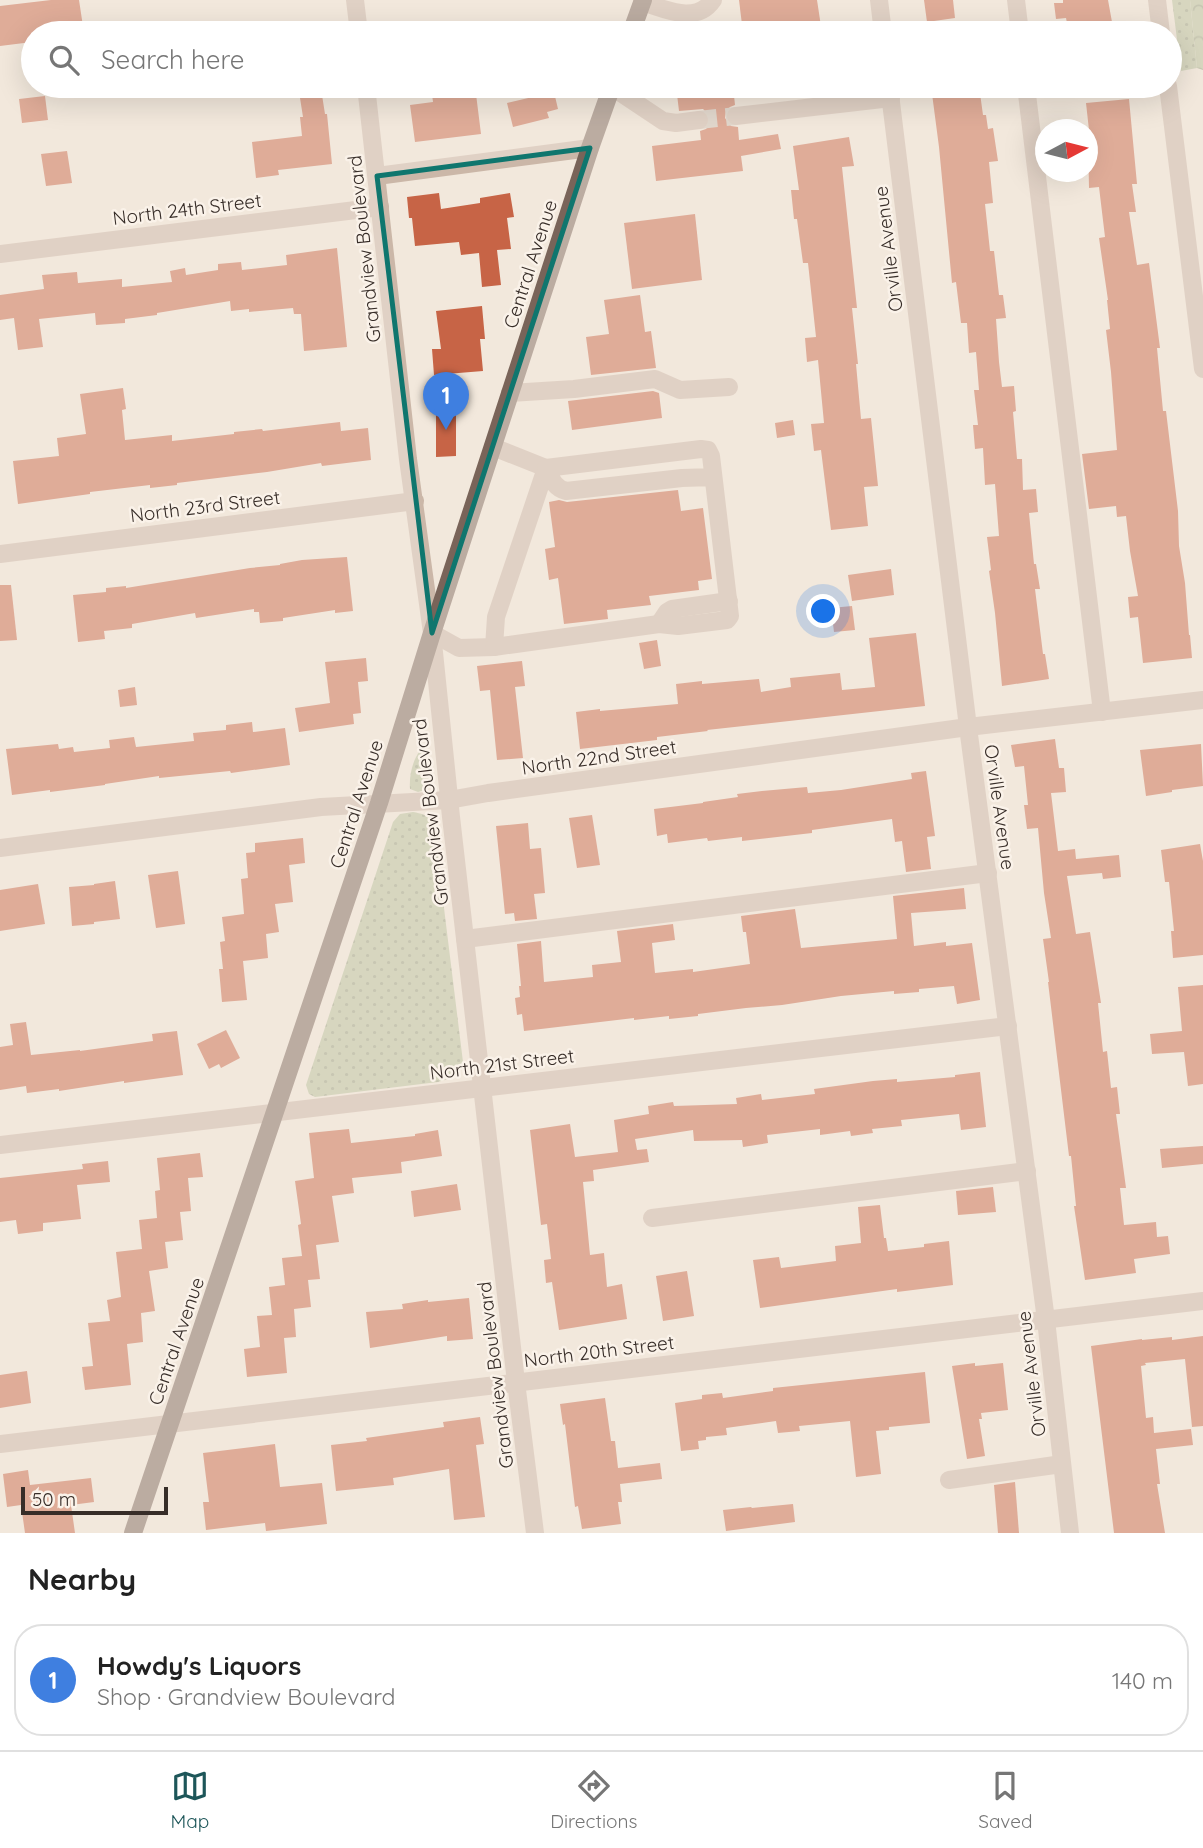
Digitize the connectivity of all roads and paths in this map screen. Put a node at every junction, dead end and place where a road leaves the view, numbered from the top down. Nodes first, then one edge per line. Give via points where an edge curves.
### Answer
1 (355, 0) edge
2 (713, 0) edge
3 (879, 0) edge
4 (1016, 0) edge
5 (1157, 0) edge
6 (642, 1) edge
7 (358, 21) edge
8 (635, 21) edge
9 (882, 21) edge
10 (1019, 21) edge
11 (1160, 21) edge
12 (367, 98) edge
13 (608, 98) edge
14 (628, 98) edge
15 (852, 98) edge
16 (891, 98) edge
17 (1027, 98) edge
18 (1169, 98) edge
19 (736, 116) tunnel mouth
20 (699, 120) tunnel mouth
21 (590, 148) junction
22 (377, 176) junction
23 (380, 207) junction
24 (0, 254) edge
25 (1203, 369) edge
26 (729, 387) dead end
27 (510, 393) junction
28 (493, 447) junction
29 (546, 468) junction
30 (713, 477) junction
31 (415, 501) junction
32 (0, 554) edge
33 (432, 634) junction
34 (494, 647) junction
35 (1203, 699) edge
36 (1102, 712) junction
37 (968, 727) junction
38 (449, 800) junction
39 (379, 803) junction
40 (0, 848) edge
41 (988, 873) junction
42 (465, 939) junction
43 (1008, 1026) junction
44 (483, 1087) junction
45 (275, 1112) junction
46 (0, 1145) edge
47 (1027, 1171) junction
48 (652, 1218) dead end
49 (1203, 1301) edge
50 (1046, 1320) junction
51 (516, 1382) junction
52 (170, 1424) junction
53 (0, 1444) edge
54 (1062, 1464) junction
55 (949, 1480) dead end
56 (133, 1533) edge
57 (536, 1533) edge
58 (1070, 1533) edge

1 - 7 street
2 - 6 street via 708,7 685,15
3 - 9 street
4 - 10 street
5 - 11 street
6 - 8 main road
12 - 22 street, Grandview Boulevard
13 - 21 main road, Central Avenue
14 - 20 street via 663,121
15 - 19 street
16 - 37 street, Orville Avenue
17 - 36 street
18 - 25 street
21 - 22 street
21 - 27 main road, Central Avenue
22 - 23 street, Grandview Boulevard
23 - 24 street, North 24th Street
23 - 31 street, Grandview Boulevard
26 - 27 street via 680,390 655,379
27 - 28 main road, Central Avenue
28 - 29 street
28 - 33 main road, Central Avenue
29 - 30 street via 559,490 566,491
29 - 30 street via 701,449 711,456
29 - 34 street via 496,617
30 - 34 street via 729,601 727,620 659,624
31 - 32 street, North 23rd Street
31 - 33 street, Grandview Boulevard
33 - 34 street via 459,648
33 - 38 street, Grandview Boulevard
33 - 39 main road, Central Avenue
35 - 36 street, North 22nd Street
36 - 37 street, North 22nd Street
37 - 38 street, North 22nd Street
37 - 41 street, Orville Avenue
38 - 39 street, North 22nd Street
38 - 42 street, Grandview Boulevard
39 - 40 street, North 22nd Street
39 - 45 main road, Central Avenue
41 - 42 street
41 - 43 street, Orville Avenue
42 - 44 street, Grandview Boulevard
43 - 44 street, North 21st Street
43 - 47 street, Orville Avenue
44 - 45 street, North 21st Street
44 - 51 street, Grandview Boulevard
45 - 46 street, North 21st Street
45 - 52 main road, Central Avenue
47 - 48 street
47 - 50 street, Orville Avenue
49 - 50 street, North 20th Street
50 - 51 street, North 20th Street
50 - 54 street, Orville Avenue
51 - 52 street, North 20th Street
51 - 57 street, Grandview Boulevard
52 - 53 street, North 20th Street
52 - 56 main road, Central Avenue
54 - 55 street
54 - 58 street, Orville Avenue

